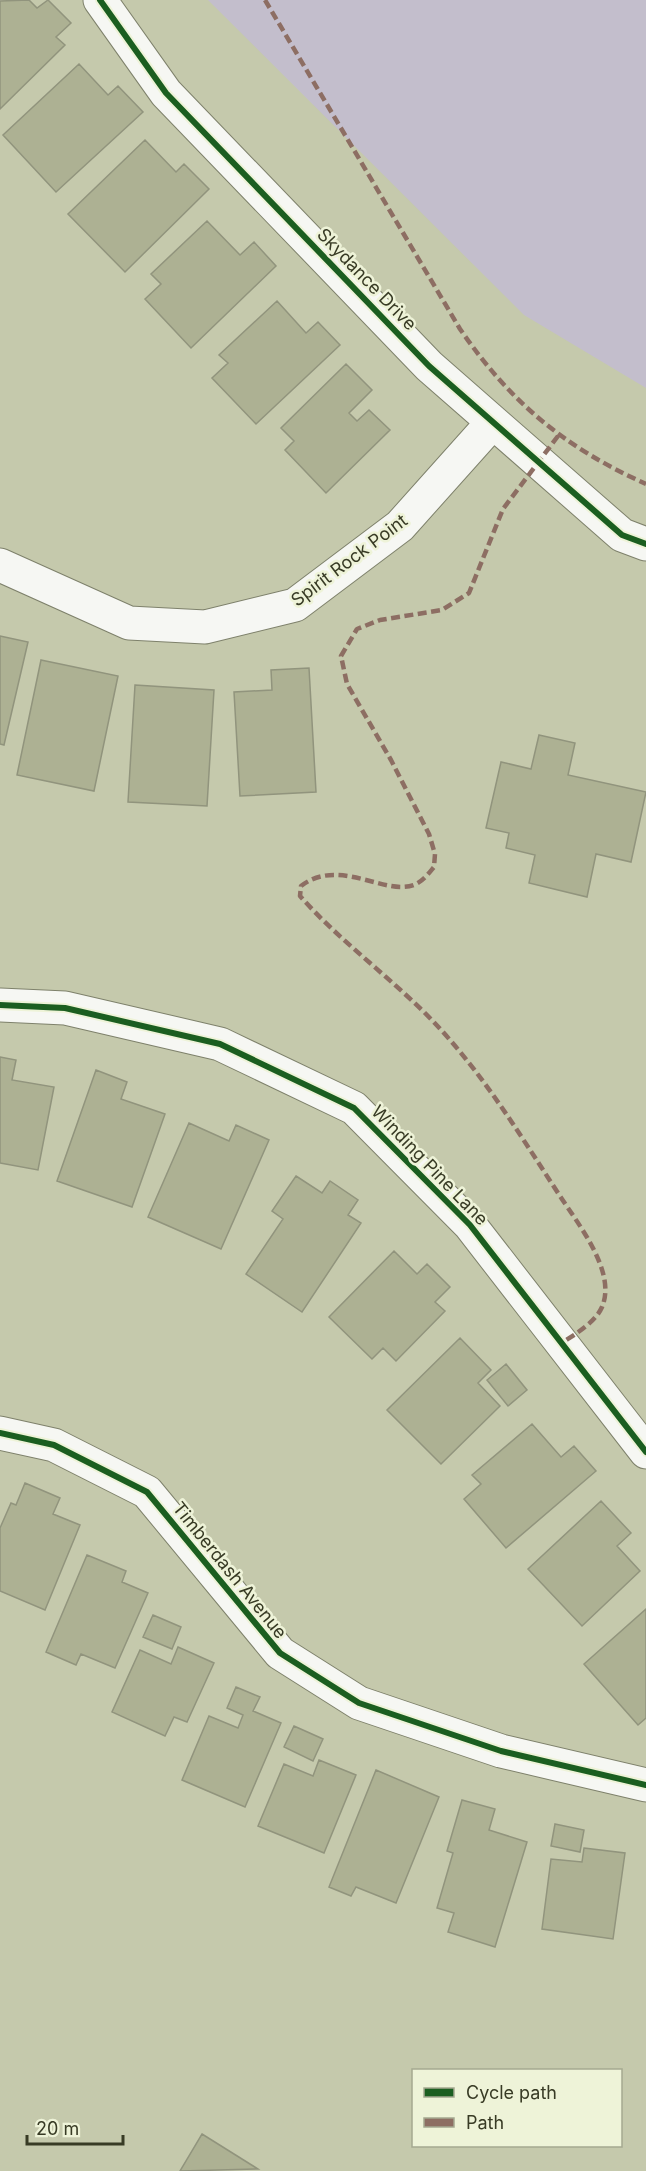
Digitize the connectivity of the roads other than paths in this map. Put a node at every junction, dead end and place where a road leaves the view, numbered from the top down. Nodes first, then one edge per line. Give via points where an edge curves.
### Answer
1 (100, 0) edge
2 (493, 422) junction
3 (646, 544) edge
4 (0, 565) edge
5 (0, 1005) edge
6 (0, 1433) edge
7 (646, 1452) edge
8 (646, 1785) edge

1 - 2 street, Skydance Drive via 166,93 429,366
2 - 3 street, Skydance Drive via 622,535
2 - 4 street, Spirit Rock Point via 400,526 295,604 205,627 129,623
5 - 7 street, Winding Pine Lane via 65,1008 220,1044 354,1108 470,1225
6 - 8 street, Timberdash Avenue via 54,1445 147,1492 280,1653 359,1703 501,1751

